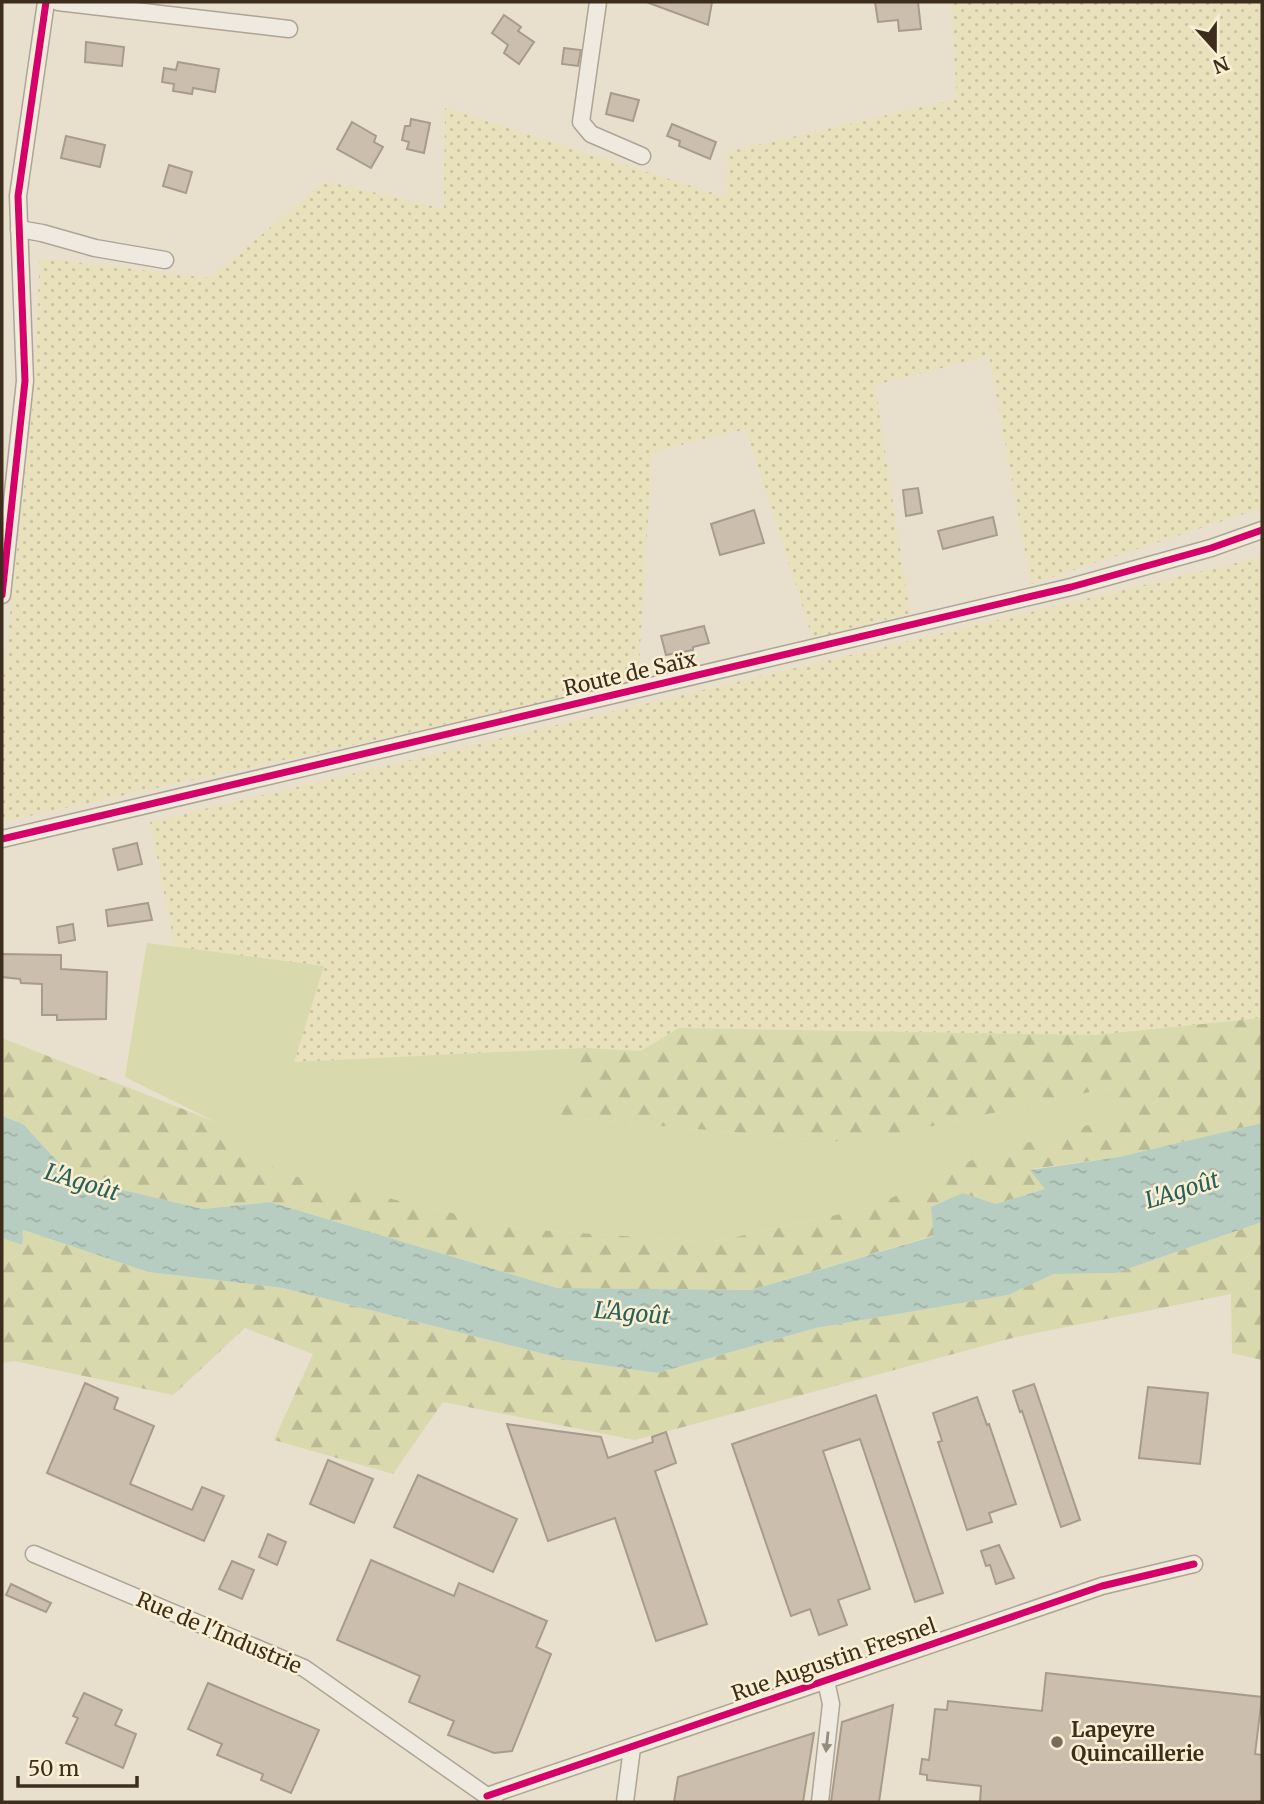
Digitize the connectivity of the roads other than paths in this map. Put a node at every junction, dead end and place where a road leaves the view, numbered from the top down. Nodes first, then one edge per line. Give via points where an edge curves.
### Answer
1 (46, 2) edge
2 (58, 2) edge
3 (598, 2) edge
4 (289, 29) dead end
5 (642, 156) dead end
6 (10, 197) edge
7 (19, 229) junction
8 (165, 260) dead end
9 (1262, 530) edge
10 (2, 595) edge
11 (2, 839) edge
12 (34, 1554) dead end
13 (1194, 1564) dead end
14 (826, 1681) junction
15 (632, 1748) junction
16 (491, 1799) edge
17 (625, 1802) edge
18 (820, 1802) edge

1 - 6 street
2 - 4 street
3 - 5 street via 581,122 591,134
6 - 7 street
7 - 8 street
7 - 10 street via 25,381
9 - 11 street, Route de Saïx via 1071,587
12 - 16 street, Rue de l'Industrie via 304,1668
13 - 14 street, Rue Augustin Fresnel via 1102,1586
14 - 15 street, Rue Augustin Fresnel
14 -> 18 street via 831,1704
15 - 16 street, Rue Augustin Fresnel
15 - 17 street

